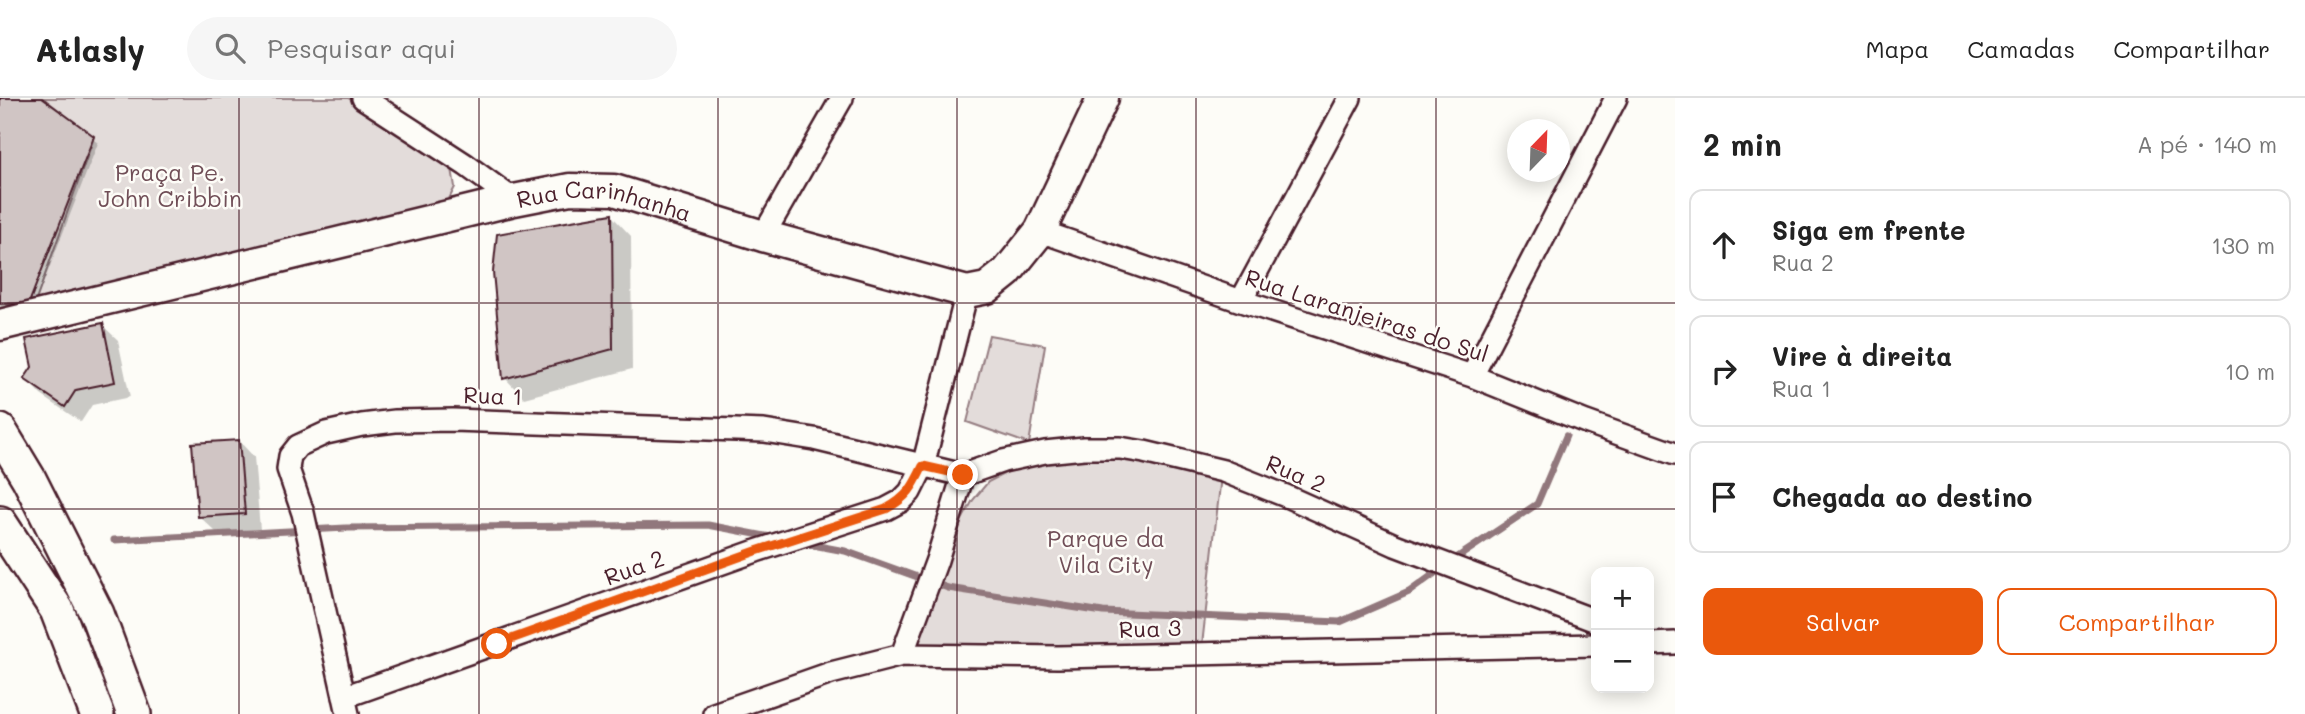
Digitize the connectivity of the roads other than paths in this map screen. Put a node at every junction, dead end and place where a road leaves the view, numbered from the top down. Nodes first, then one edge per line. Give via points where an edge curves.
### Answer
1 (363, 98) edge
2 (1103, 98) edge
3 (1350, 98) edge
4 (1616, 98) edge
5 (834, 101) edge
6 (514, 200) junction
7 (1040, 231) junction
8 (762, 236) junction
9 (967, 292) junction
10 (1241, 301) junction
11 (0, 325) edge
12 (1472, 376) junction
13 (0, 431) edge
14 (1675, 454) edge
15 (923, 466) junction
16 (963, 475) junction
17 (0, 523) edge
18 (1591, 619) edge
19 (1591, 645) edge
20 (902, 655) junction
21 (346, 706) edge
22 (97, 714) edge
23 (134, 714) edge
24 (714, 714) edge

1 - 6 street
2 - 7 street
3 - 10 street
4 - 12 street
5 - 8 street
6 - 8 street, Rua Carinhanha via 570,190 614,190
6 - 11 street, Rua Carinhanha
7 - 9 street via 1007,272 987,288
7 - 10 street, Rua Laranjeiras do Sul
8 - 9 street, Rua Carinhanha
9 - 15 street, Rua 2
10 - 12 street, Rua Laranjeiras do Sul
12 - 14 street, Rua Laranjeiras do Sul
13 - 23 main road via 92,603
15 - 16 street, Rua 1
15 - 21 street, Rua 2 via 909,492 886,509 756,551
15 - 21 street, Rua 1 via 764,431 453,420 395,421 326,433 298,446 288,469 303,513
16 - 18 street, Rua 2 via 1003,461 1084,448 1120,448 1223,471 1395,545
16 - 20 street
17 - 22 main road via 57,610
19 - 20 street, Rua 3 via 1058,657
20 - 24 street, Rua 3 via 831,673

